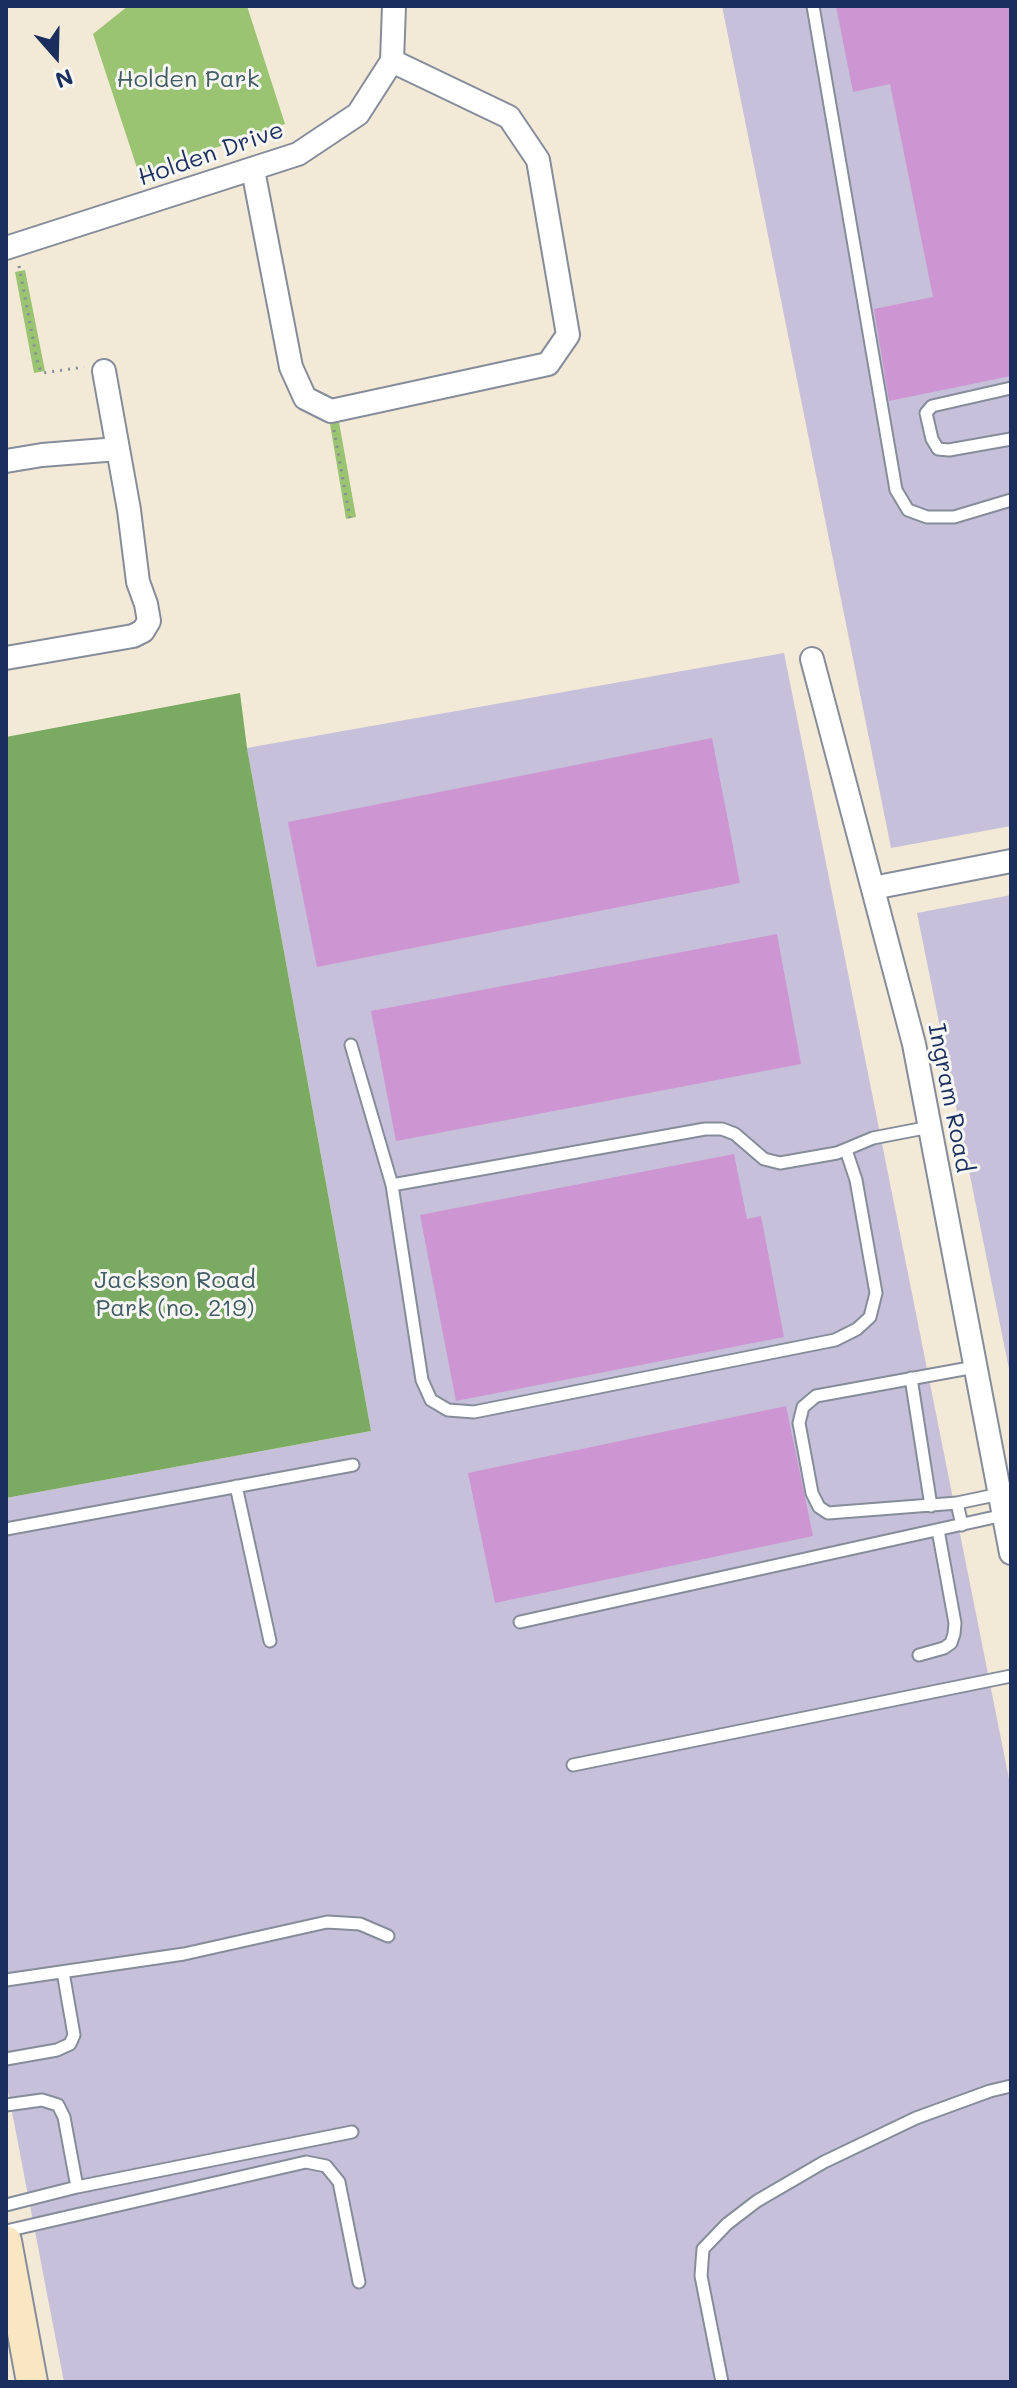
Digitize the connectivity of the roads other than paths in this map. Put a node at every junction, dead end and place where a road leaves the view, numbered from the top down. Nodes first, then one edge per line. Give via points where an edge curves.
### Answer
1 (394, 6) edge
2 (813, 6) edge
3 (392, 61) junction
4 (253, 170) junction
5 (10, 248) edge
6 (104, 371) road end
7 (1011, 388) edge
8 (1011, 439) edge
9 (118, 449) junction
10 (6, 461) edge
11 (1011, 500) edge
12 (6, 658) edge
13 (812, 659) dead end
14 (1011, 861) edge
15 (873, 888) junction
16 (351, 1045) dead end
17 (930, 1127) junction
18 (846, 1150) junction
19 (392, 1185) junction
20 (975, 1367) junction
21 (911, 1378) junction
22 (353, 1465) dead end
23 (236, 1486) junction
24 (957, 1503) junction
25 (1002, 1505) junction
26 (931, 1506) junction
27 (962, 1525) junction
28 (6, 1529) edge
29 (938, 1530) junction
30 (1011, 1553) edge
31 (520, 1622) dead end
32 (270, 1641) dead end
33 (919, 1655) dead end
34 (1011, 1676) edge
35 (573, 1765) dead end
36 (388, 1936) dead end
37 (63, 1972) junction
38 (6, 1980) edge
39 (6, 2059) edge
40 (1011, 2086) edge
41 (6, 2105) edge
42 (352, 2132) dead end
43 (77, 2187) junction
44 (6, 2205) edge
45 (6, 2231) edge
46 (6, 2241) edge
47 (359, 2282) dead end
48 (32, 2382) edge
49 (722, 2382) edge

1 - 3 street
2 - 11 lane via 896,490 908,510 927,517 954,517
3 - 4 street, Holden Drive via 358,114 298,154
3 - 4 street via 509,117 538,160 568,335 548,364 331,411 305,398 291,367
4 - 5 street, Holden Drive
6 - 9 street
7 - 8 lane via 932,406 926,413 938,449
9 - 10 street
9 - 12 street via 149,621 133,636
13 - 15 street, Ingram Road
14 - 15 street
15 - 17 street, Ingram Road
16 - 19 lane
17 - 18 lane via 873,1138
17 - 20 street, Ingram Road
18 - 19 lane via 780,1163 764,1159 735,1134 705,1129
18 - 19 lane via 876,1293 870,1317 857,1329 835,1340 474,1412 448,1410 431,1400 422,1380
20 - 21 lane
20 - 25 street, Ingram Road
21 - 26 lane
21 - 26 lane via 816,1396 803,1407 799,1423 812,1493 828,1513
22 - 23 lane
23 - 28 lane
23 - 32 lane
24 - 25 lane
24 - 26 lane
24 - 27 lane
25 - 27 lane
25 - 30 street, Ingram Road
27 - 29 lane
29 - 31 lane
29 - 33 lane via 954,1634 944,1648
34 - 35 lane
36 - 37 lane via 360,1924 327,1922 184,1954
37 - 38 lane
37 - 39 lane via 74,2035 70,2044
40 - 49 lane via 916,2118 837,2155 727,2224 703,2249 701,2276
41 - 43 lane via 42,2100 58,2105
42 - 43 lane
43 - 44 lane
45 - 47 lane via 306,2162 326,2166 339,2182
46 - 48 street

